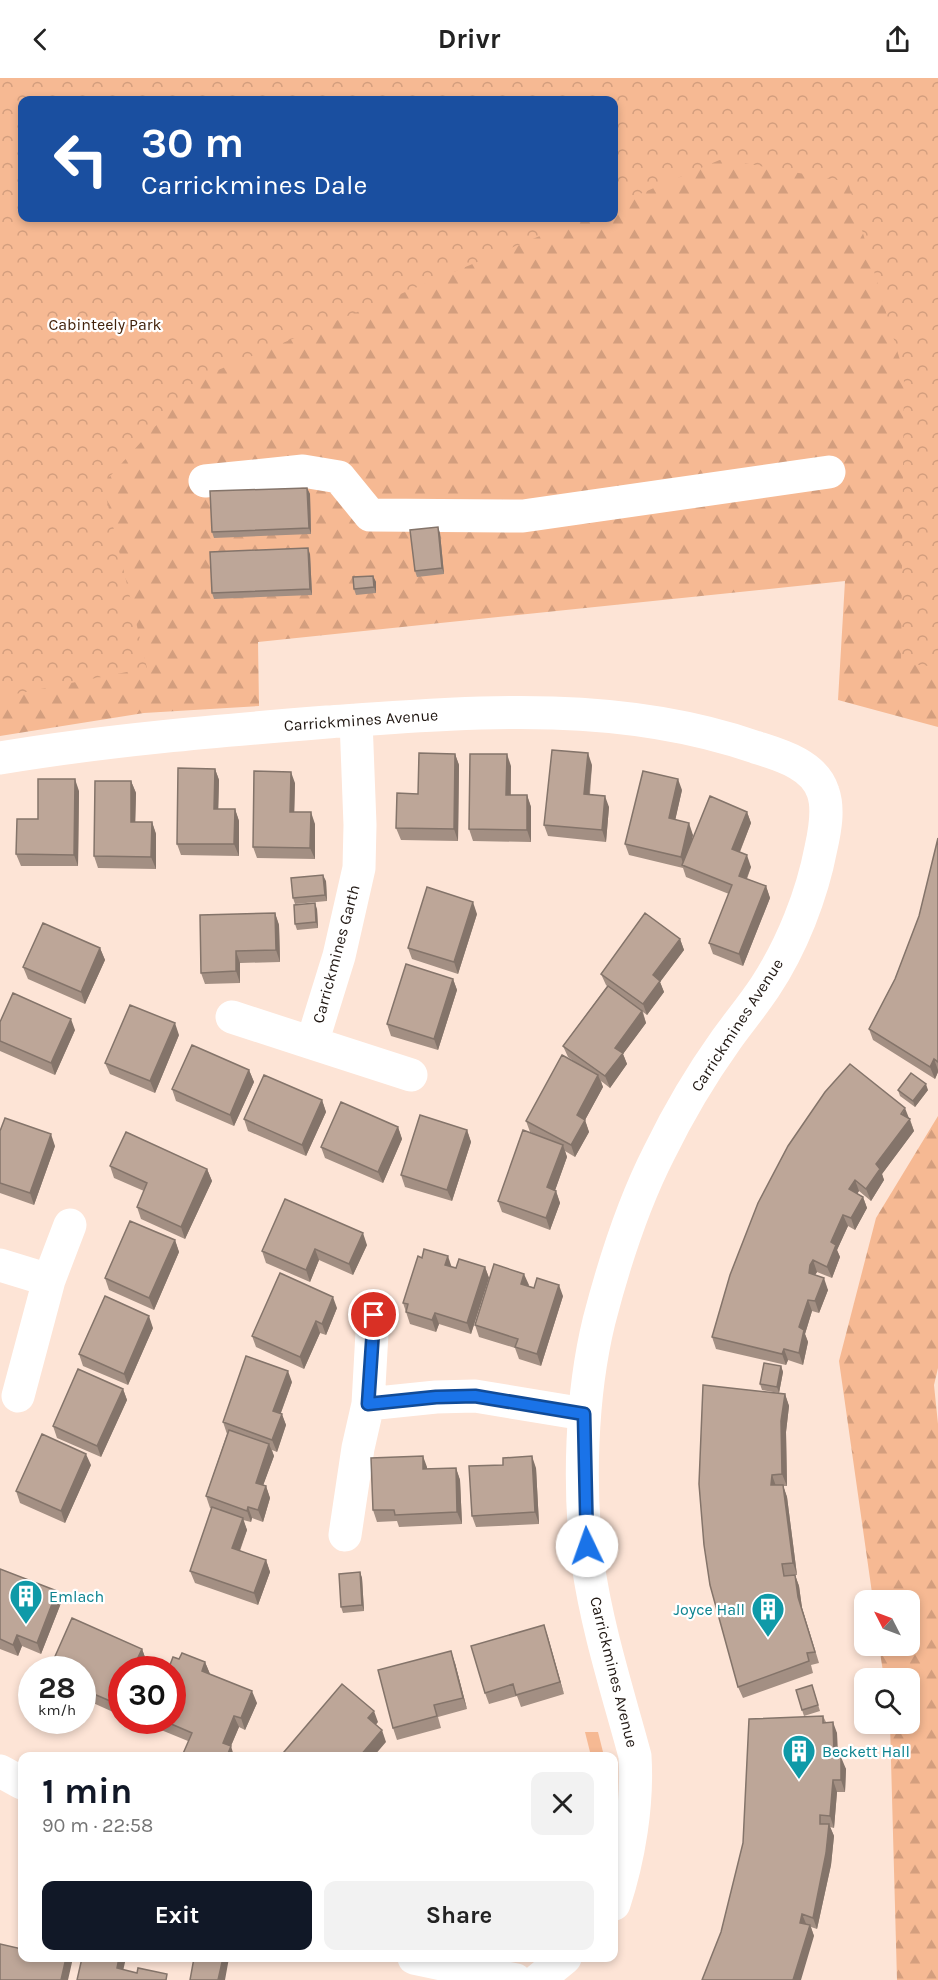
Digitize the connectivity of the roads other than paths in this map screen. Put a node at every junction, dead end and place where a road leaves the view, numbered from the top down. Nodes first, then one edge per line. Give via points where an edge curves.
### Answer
1 (829, 472) dead end
2 (205, 481) dead end
3 (356, 720) junction
4 (0, 758) edge
5 (232, 1017) dead end
6 (312, 1043) junction
7 (411, 1075) dead end
8 (70, 1225) dead end
9 (0, 1265) edge
10 (49, 1280) junction
11 (374, 1315) dead end
12 (18, 1396) dead end
13 (368, 1404) junction
14 (584, 1414) junction
15 (345, 1535) dead end
16 (0, 1771) edge
17 (18, 1781) edge
18 (18, 1792) edge
19 (0, 1797) edge
20 (618, 1889) edge
21 (433, 1962) edge
22 (560, 1962) edge
23 (516, 1980) edge
24 (538, 1980) edge

1 - 2 street via 522,516 370,515 339,477 303,471
3 - 4 street, Carrickmines Avenue via 149,738
3 - 6 street, Carrickmines Garth via 359,868 339,956
3 - 14 street, Carrickmines Avenue via 455,712 578,712 633,718 732,739 790,759 806,769 824,793 825,826 820,853 783,956 694,1089 638,1198 615,1259 598,1326
5 - 6 street, Carrickmines Garth
6 - 7 street, Carrickmines Garth
8 - 10 street
9 - 10 street
10 - 12 street
11 - 13 street
13 - 14 street via 475,1396
13 - 15 street
14 - 20 street, Carrickmines Avenue via 588,1563 635,1756 631,1819
16 - 17 street
18 - 19 street
21 - 23 street
22 - 24 street

